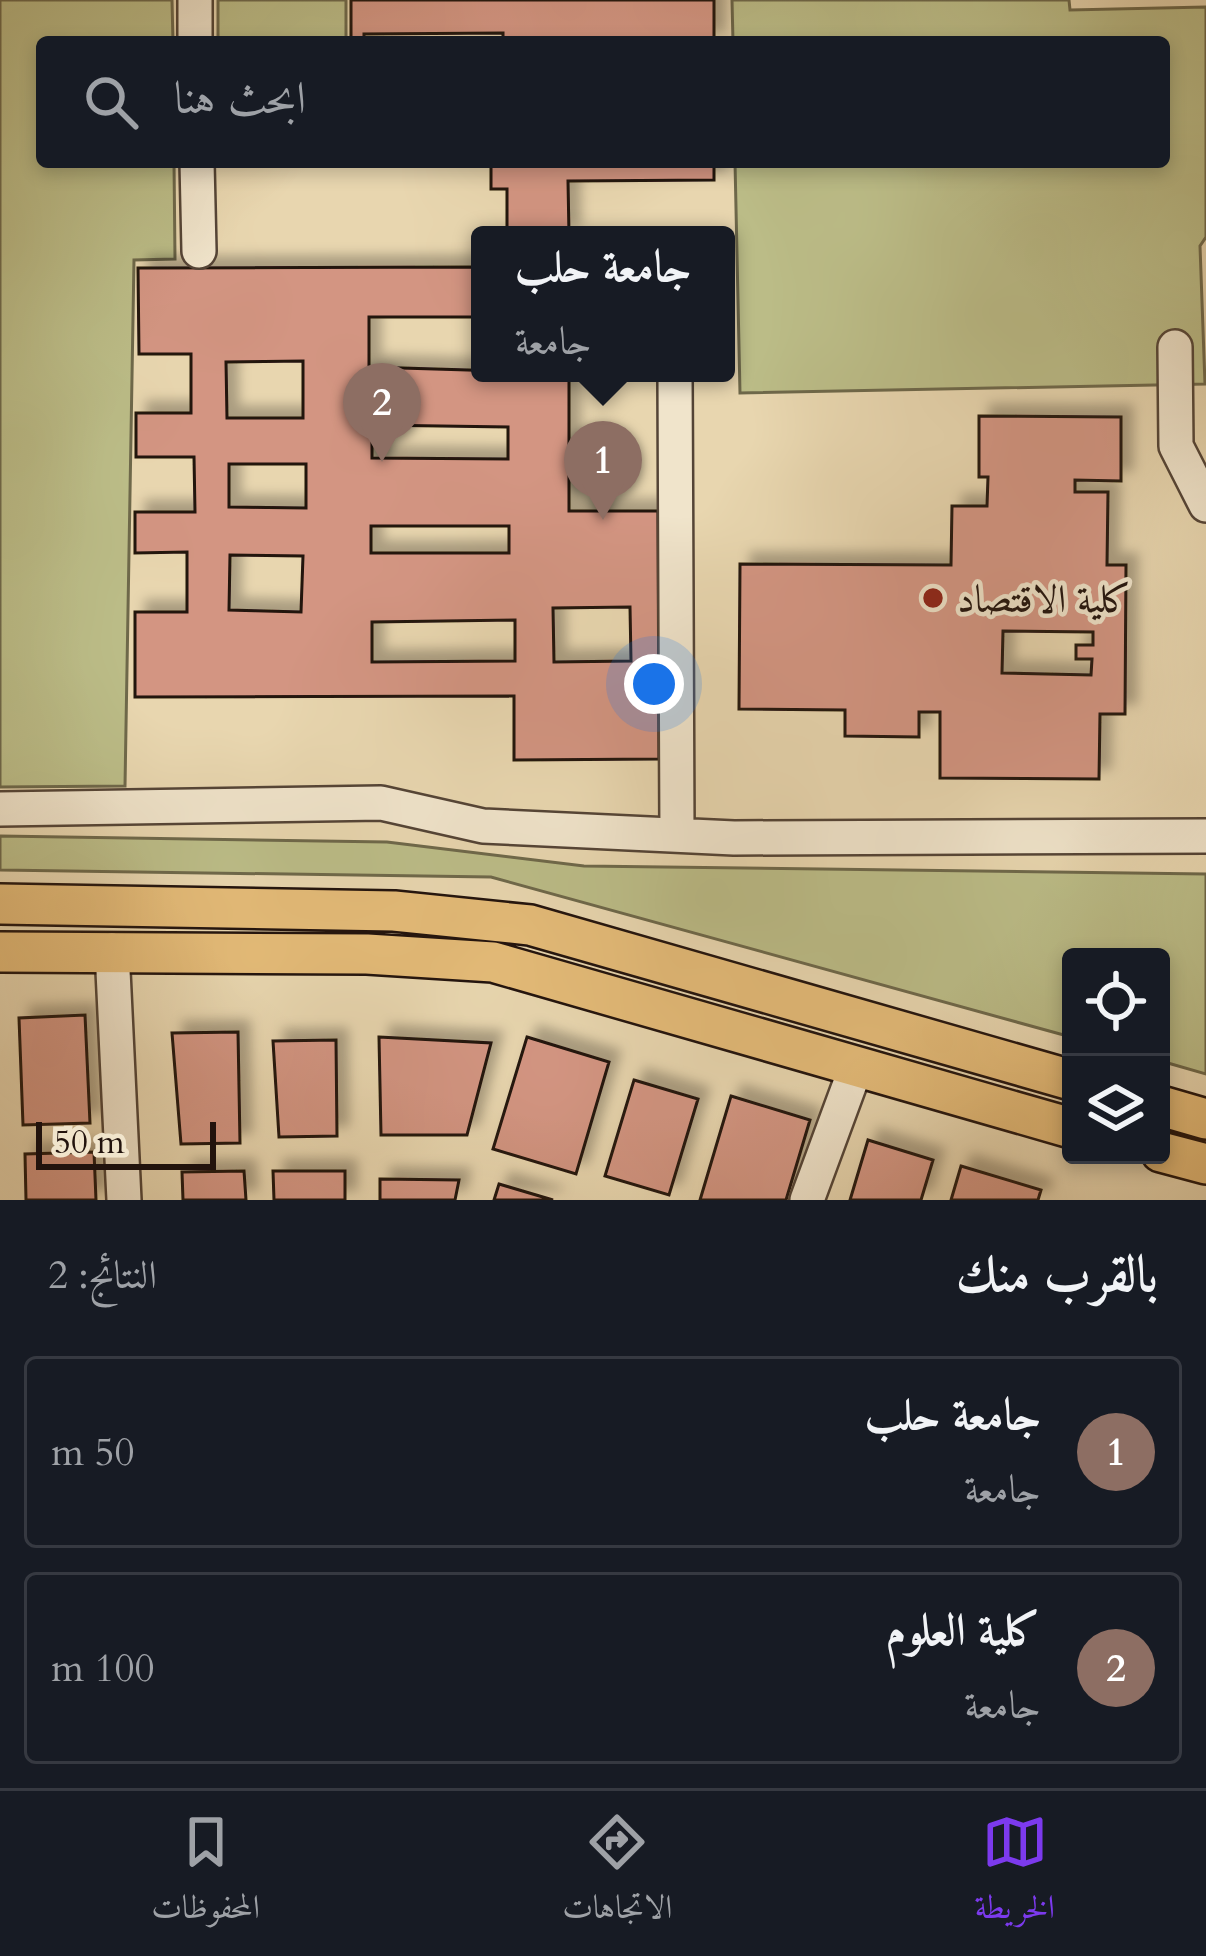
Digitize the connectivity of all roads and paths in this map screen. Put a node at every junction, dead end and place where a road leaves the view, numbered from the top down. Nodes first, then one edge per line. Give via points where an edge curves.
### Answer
1 (195, 0) edge
2 (195, 36) edge
3 (197, 168) edge
4 (199, 251) dead end
5 (1175, 347) dead end
6 (676, 382) edge
7 (1206, 505) edge
8 (0, 809) edge
9 (677, 835) junction
10 (1206, 836) edge
11 (0, 904) edge
12 (112, 950) junction
13 (0, 952) edge
14 (855, 1070) junction
15 (1062, 1077) edge
16 (1170, 1109) edge
17 (1206, 1119) edge
18 (1062, 1126) edge
19 (1170, 1154) edge
20 (1206, 1164) edge
21 (124, 1200) edge
22 (807, 1200) edge

1 - 2 street
3 - 4 street
5 - 7 street via 1176,446
6 - 9 street
8 - 9 street via 381,803 483,826
9 - 10 street
11 - 15 main road via 394,910 530,925
12 - 13 main road
12 - 14 main road via 493,962
12 - 21 street
14 - 18 main road
14 - 22 street
16 - 17 main road
19 - 20 main road

